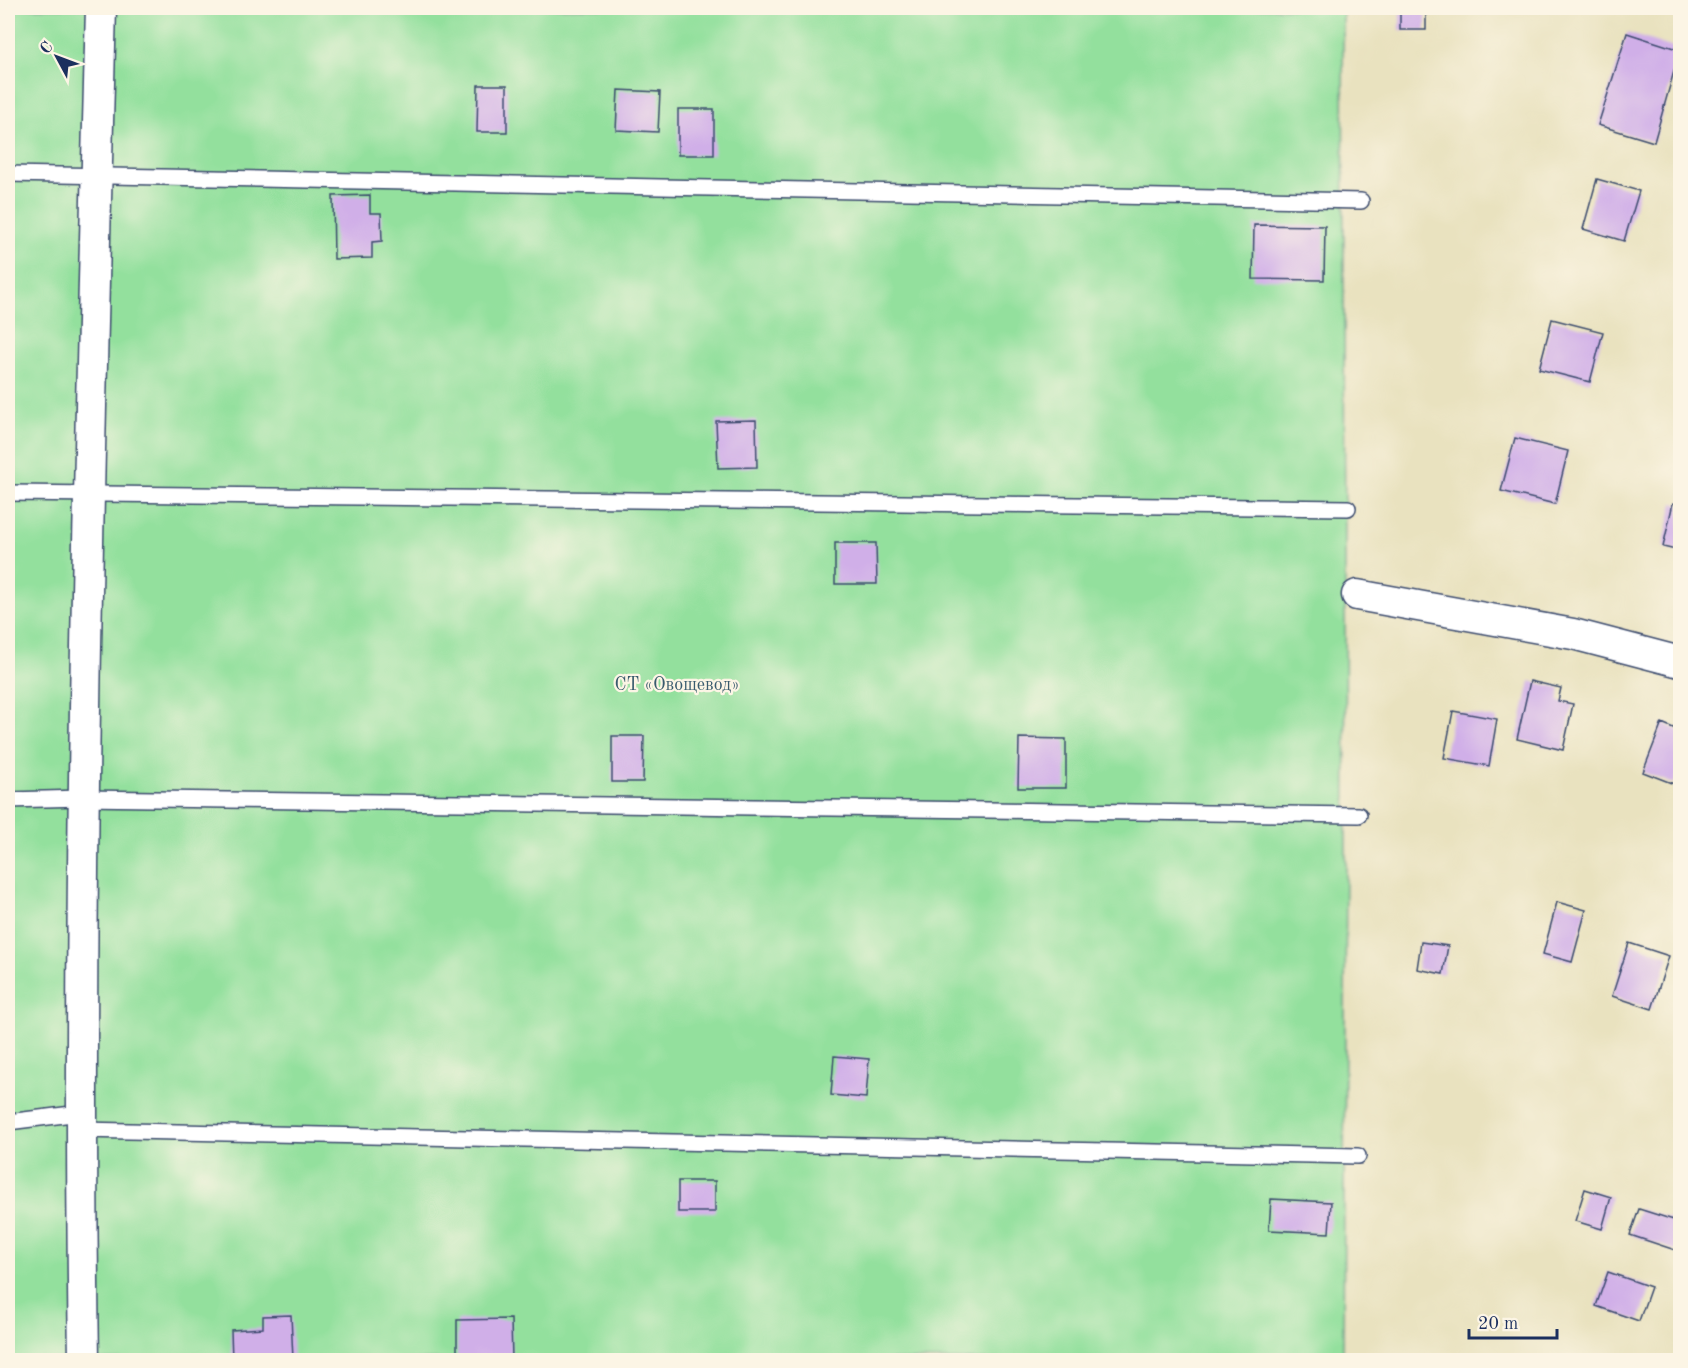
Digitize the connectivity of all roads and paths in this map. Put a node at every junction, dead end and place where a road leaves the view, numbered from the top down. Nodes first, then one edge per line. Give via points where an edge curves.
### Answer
1 (100, 8) edge
2 (8, 174) edge
3 (96, 176) junction
4 (1361, 201) dead end
5 (8, 493) edge
6 (90, 494) junction
7 (1348, 508) dead end
8 (1357, 595) dead end
9 (1680, 662) edge
10 (82, 798) junction
11 (8, 800) edge
12 (1359, 815) dead end
13 (8, 1122) edge
14 (80, 1122) junction
15 (1358, 1156) dead end
16 (84, 1360) edge

1 - 3 street
2 - 3 lane
3 - 4 lane
3 - 6 street
5 - 6 lane
6 - 7 lane
6 - 10 street
8 - 9 street via 1573,634
10 - 11 lane
10 - 12 lane
10 - 14 street
13 - 14 lane
14 - 15 lane
14 - 16 street

